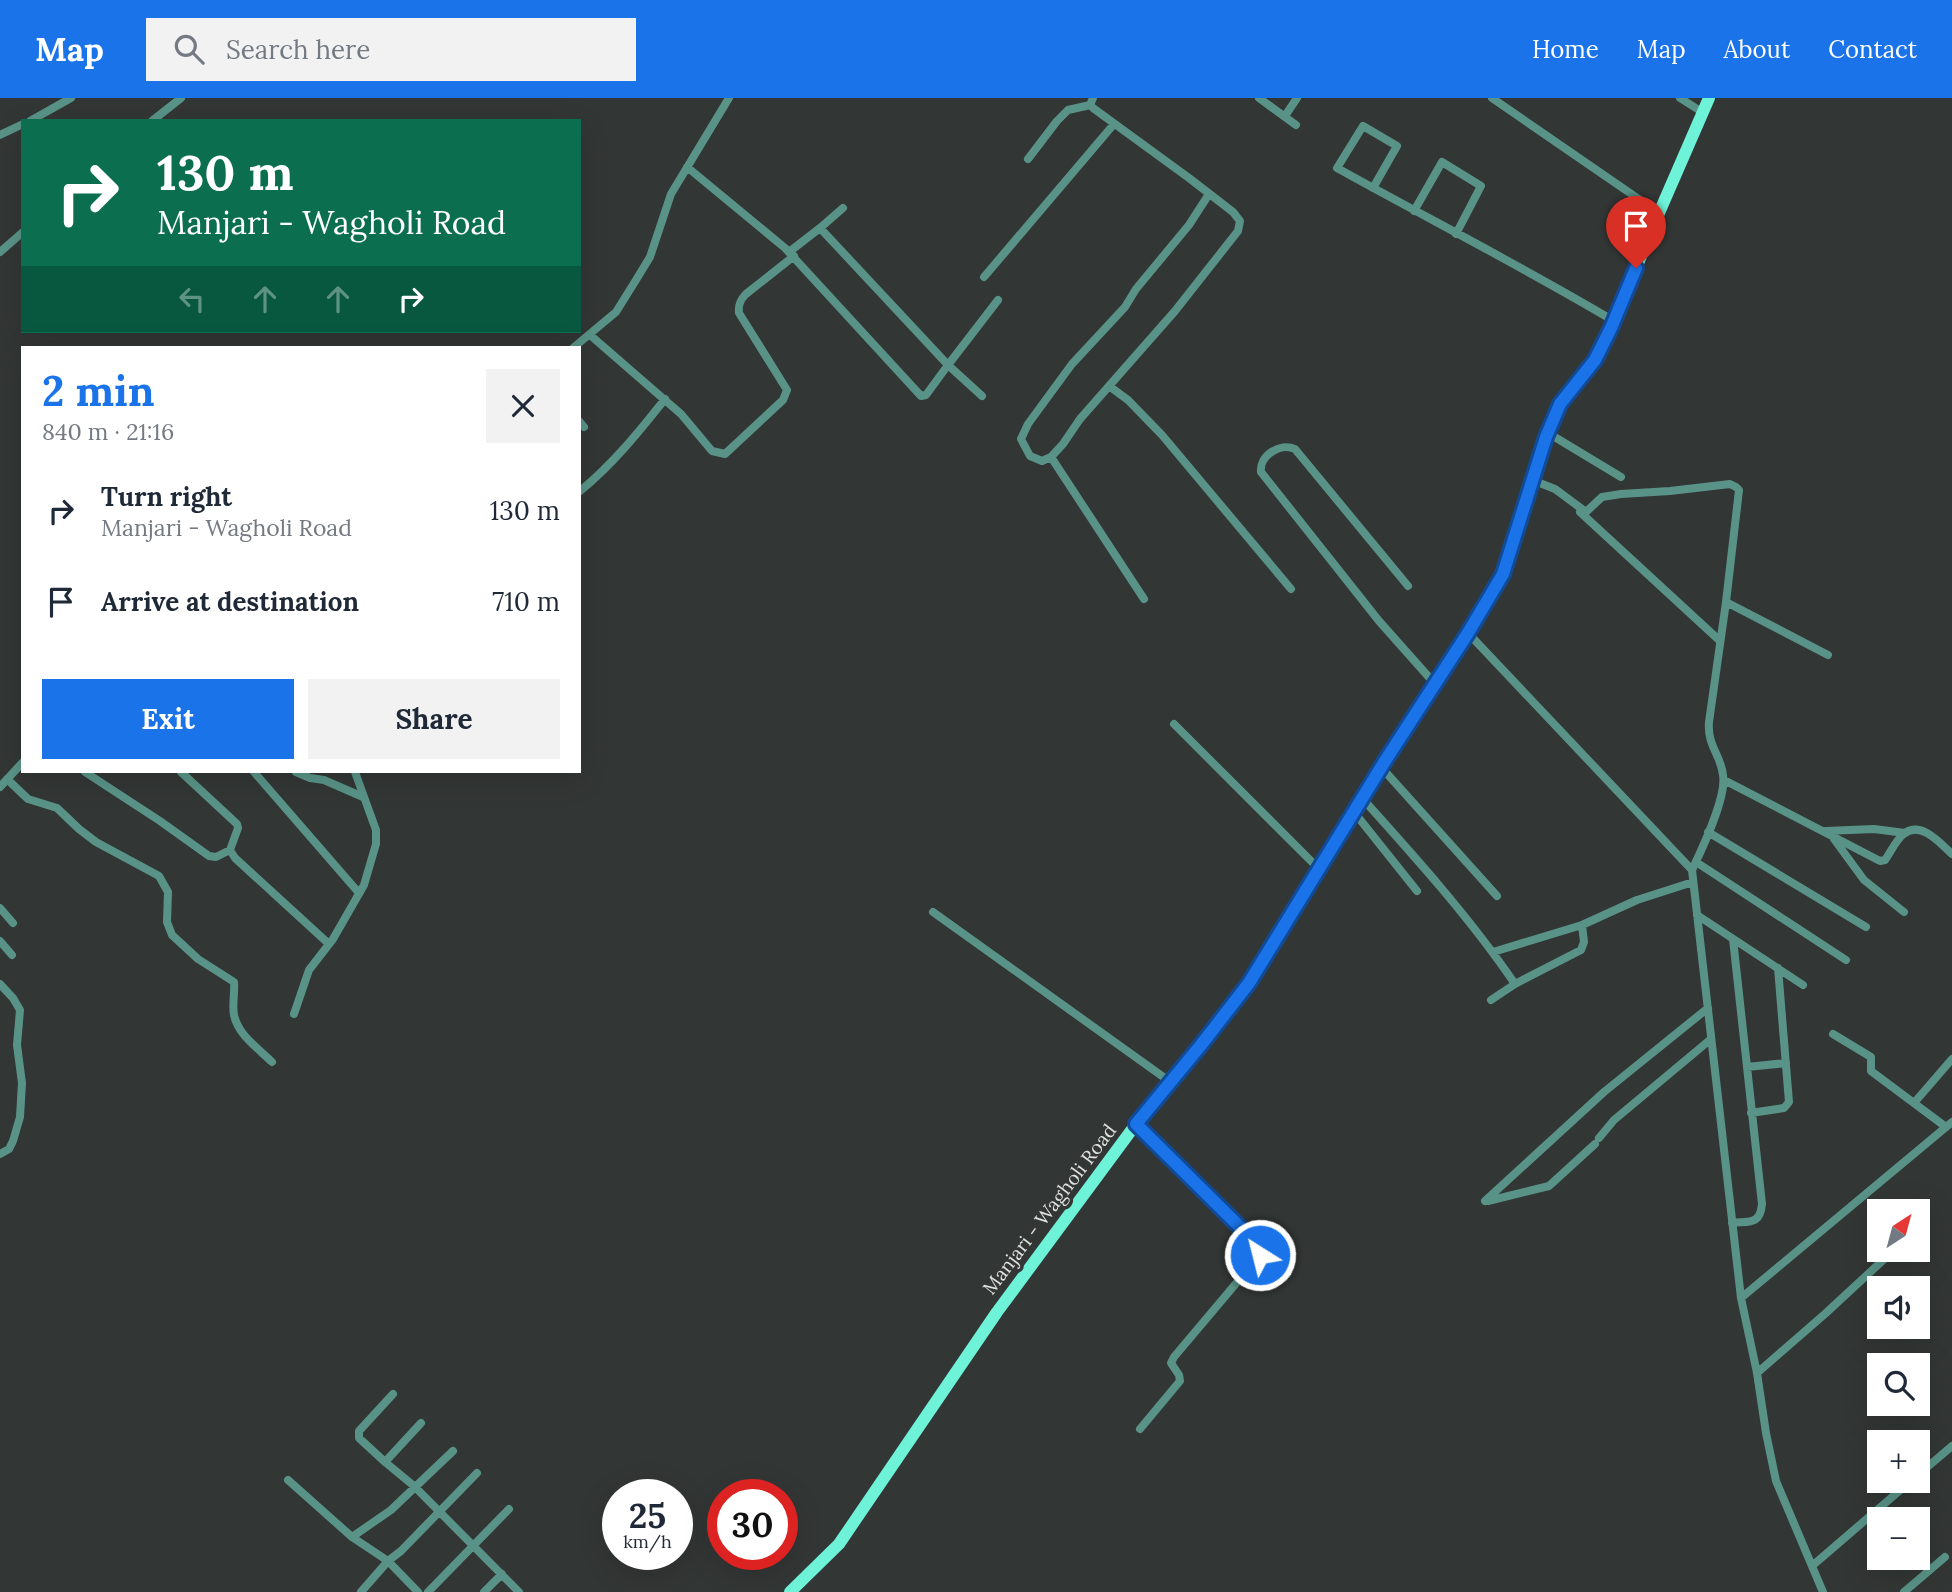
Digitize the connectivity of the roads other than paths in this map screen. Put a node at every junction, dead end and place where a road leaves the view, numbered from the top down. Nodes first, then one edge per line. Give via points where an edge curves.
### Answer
1 (71, 98) edge
2 (181, 98) edge
3 (729, 98) edge
4 (1259, 98) edge
5 (1297, 98) edge
6 (1492, 98) edge
7 (1680, 98) edge
8 (1709, 98) edge
9 (1091, 102) edge
10 (1702, 112) junction
11 (1285, 116) junction
12 (34, 119) edge
13 (155, 119) edge
14 (1114, 124) junction
15 (21, 125) edge
16 (1296, 125) dead end
17 (0, 135) edge
18 (1028, 159) dead end
19 (687, 167) junction
20 (1373, 188) junction
21 (1209, 194) junction
22 (843, 208) dead end
23 (1415, 211) junction
24 (1659, 213) junction
25 (820, 228) junction
26 (21, 234) edge
27 (1456, 234) junction
28 (0, 251) edge
29 (792, 254) junction
30 (984, 276) dead end
31 (998, 300) dead end
32 (1614, 321) junction
33 (590, 335) junction
34 (576, 346) edge
35 (948, 365) junction
36 (1109, 386) junction
37 (982, 396) dead end
38 (665, 399) junction
39 (1548, 433) junction
40 (1051, 457) junction
41 (1621, 477) dead end
42 (1532, 480) junction
43 (1555, 489) junction
44 (581, 490) edge
45 (1409, 586) dead end
46 (1291, 589) dead end
47 (1144, 599) dead end
48 (1726, 602) junction
49 (1468, 633) junction
50 (1719, 640) junction
51 (1828, 655) dead end
52 (1435, 684) junction
53 (1174, 724) dead end
54 (21, 764) edge
55 (1381, 768) junction
56 (87, 773) edge
57 (182, 773) edge
58 (255, 773) edge
59 (298, 773) edge
60 (356, 773) edge
61 (8, 779) junction
62 (1724, 780) junction
63 (0, 787) edge
64 (363, 797) junction
65 (1362, 798) junction
66 (1354, 812) junction
67 (1709, 832) junction
68 (1823, 832) junction
69 (1905, 833) junction
70 (1833, 837) junction
71 (230, 850) junction
72 (1952, 854) edge
73 (1694, 866) junction
74 (1320, 869) junction
75 (1693, 882) junction
76 (1417, 891) dead end
77 (359, 893) junction
78 (1497, 896) dead end
79 (0, 908) edge
80 (933, 912) dead end
81 (1904, 912) dead end
82 (1697, 915) junction
83 (13, 923) dead end
84 (1582, 925) junction
85 (1866, 927) dead end
86 (1733, 939) junction
87 (0, 941) edge
88 (329, 944) junction
89 (1493, 952) junction
90 (12, 955) dead end
91 (1846, 960) dead end
92 (1778, 968) junction
93 (0, 984) edge
94 (1515, 984) junction
95 (1803, 985) dead end
96 (1491, 1000) dead end
97 (1708, 1007) junction
98 (294, 1014) dead end
99 (1833, 1034) dead end
100 (1711, 1039) junction
101 (1952, 1059) edge
102 (272, 1062) dead end
103 (1786, 1063) junction
104 (1747, 1067) junction
105 (1170, 1081) junction
106 (1914, 1103) junction
107 (1752, 1114) junction
108 (1136, 1124) junction
109 (1949, 1124) edge
110 (0, 1154) edge
111 (1732, 1223) junction
112 (1881, 1262) edge
113 (1741, 1298) junction
114 (1758, 1373) junction
115 (393, 1394) dead end
116 (421, 1423) dead end
117 (1140, 1429) dead end
118 (1952, 1446) edge
119 (453, 1451) dead end
120 (385, 1462) junction
121 (1930, 1465) edge
122 (477, 1473) dead end
123 (288, 1480) dead end
124 (415, 1486) junction
125 (1897, 1493) edge
126 (509, 1509) dead end
127 (440, 1510) junction
128 (352, 1537) junction
129 (472, 1546) junction
130 (1945, 1557) dead end
131 (388, 1561) junction
132 (1812, 1566) junction
133 (502, 1574) junction
134 (361, 1592) edge
135 (418, 1592) edge
136 (428, 1592) edge
137 (484, 1592) edge
138 (519, 1592) edge
139 (790, 1592) edge
140 (1823, 1592) edge
141 (1904, 1592) edge

1 - 12 street
2 - 13 street
3 - 19 street
4 - 11 street
5 - 11 street
6 - 24 street
7 - 10 street
8 - 10 main road, Manjari - Wagholi Road
9 - 14 street
9 - 18 street via 1068,110
10 - 24 main road, Manjari - Wagholi Road
11 - 16 street
14 - 21 street
14 - 30 street
15 - 17 street
19 - 29 street
19 - 33 street via 671,194 650,257 616,312
20 - 20 street via 1397,146 1363,126 1337,168
20 - 23 street
21 - 36 street via 1233,212 1240,222 1238,231
21 - 40 street via 1125,307 1072,364 1028,424 1021,439 1030,456 1042,461
22 - 25 street
23 - 27 street
23 - 27 street via 1442,162 1481,186
24 - 32 main road, Manjari - Wagholi Road
25 - 29 street
25 - 35 street
26 - 28 street
27 - 32 street
29 - 35 street via 921,396
29 - 38 street via 738,306 787,390 783,400 720,455
31 - 35 street
32 - 39 main road, Manjari - Wagholi Road via 1595,360 1560,404
33 - 34 street
33 - 38 street
35 - 37 street
36 - 40 street
36 - 46 street via 1162,435
38 - 44 street via 610,466
39 - 41 street
39 - 42 main road, Manjari - Wagholi Road
40 - 47 street
42 - 43 street
42 - 49 main road, Manjari - Wagholi Road via 1503,574
43 - 48 street via 1586,512 1602,497 1733,485 1739,494
43 - 50 street
45 - 52 street via 1294,449 1282,447 1264,458 1261,472
48 - 50 street
48 - 51 street
49 - 52 main road, Manjari - Wagholi Road
49 - 73 street
50 - 62 street via 1708,729
52 - 55 main road, Manjari - Wagholi Road
53 - 74 street
54 - 61 street
55 - 65 main road, Manjari - Wagholi Road
55 - 78 street
56 - 71 street via 209,856
57 - 71 street via 237,824
58 - 77 street
59 - 64 street
60 - 64 street
61 - 63 street
61 - 102 street via 27,799 57,808 96,842 159,876 168,891 167,922 172,935 234,982 237,1025
62 - 67 street
62 - 68 street
64 - 77 street via 377,835
65 - 66 main road, Manjari - Wagholi Road
65 - 89 street
66 - 74 main road, Manjari - Wagholi Road
66 - 76 street
67 - 73 street
67 - 85 street
68 - 69 street via 1874,829
68 - 70 street
69 - 70 street via 1882,862
69 - 72 street via 1923,831
70 - 81 street via 1864,880
71 - 88 street
73 - 75 street
73 - 91 street
74 - 105 main road, Manjari - Wagholi Road via 1249,983
75 - 82 street
75 - 84 street
77 - 88 street
79 - 83 street
80 - 105 street
82 - 86 street
82 - 97 street
84 - 89 street
84 - 94 street via 1581,950
86 - 92 street
86 - 104 street
87 - 90 street
88 - 98 street via 309,970
89 - 94 street
92 - 95 street
92 - 103 street
93 - 110 street via 20,1010 17,1045 22,1083 17,1129 9,1149
94 - 96 street
97 - 100 street
97 - 100 street via 1604,1092 1485,1201 1549,1186 1614,1120
99 - 106 street via 1871,1057 1871,1071
100 - 111 street
101 - 106 street
103 - 104 street
103 - 107 street via 1788,1105
104 - 107 street
105 - 108 main road, Manjari - Wagholi Road
106 - 109 street
107 - 111 street via 1760,1216
108 - 117 street via 1261,1250 1174,1357 1171,1363 1180,1381
108 - 139 main road, Manjari - Wagholi Road via 997,1311 839,1544
109 - 113 street
111 - 113 street
112 - 114 street
113 - 114 street
114 - 132 street via 1776,1481
115 - 120 street via 358,1434
116 - 120 street
118 - 121 street
119 - 124 street
120 - 124 street
122 - 127 street
123 - 128 street
124 - 127 street
124 - 128 street via 391,1510
125 - 132 street
126 - 129 street
127 - 129 street
127 - 131 street
128 - 131 street
129 - 133 street
129 - 136 street
130 - 141 street
131 - 134 street
131 - 135 street
132 - 140 street
133 - 137 street
133 - 138 street

